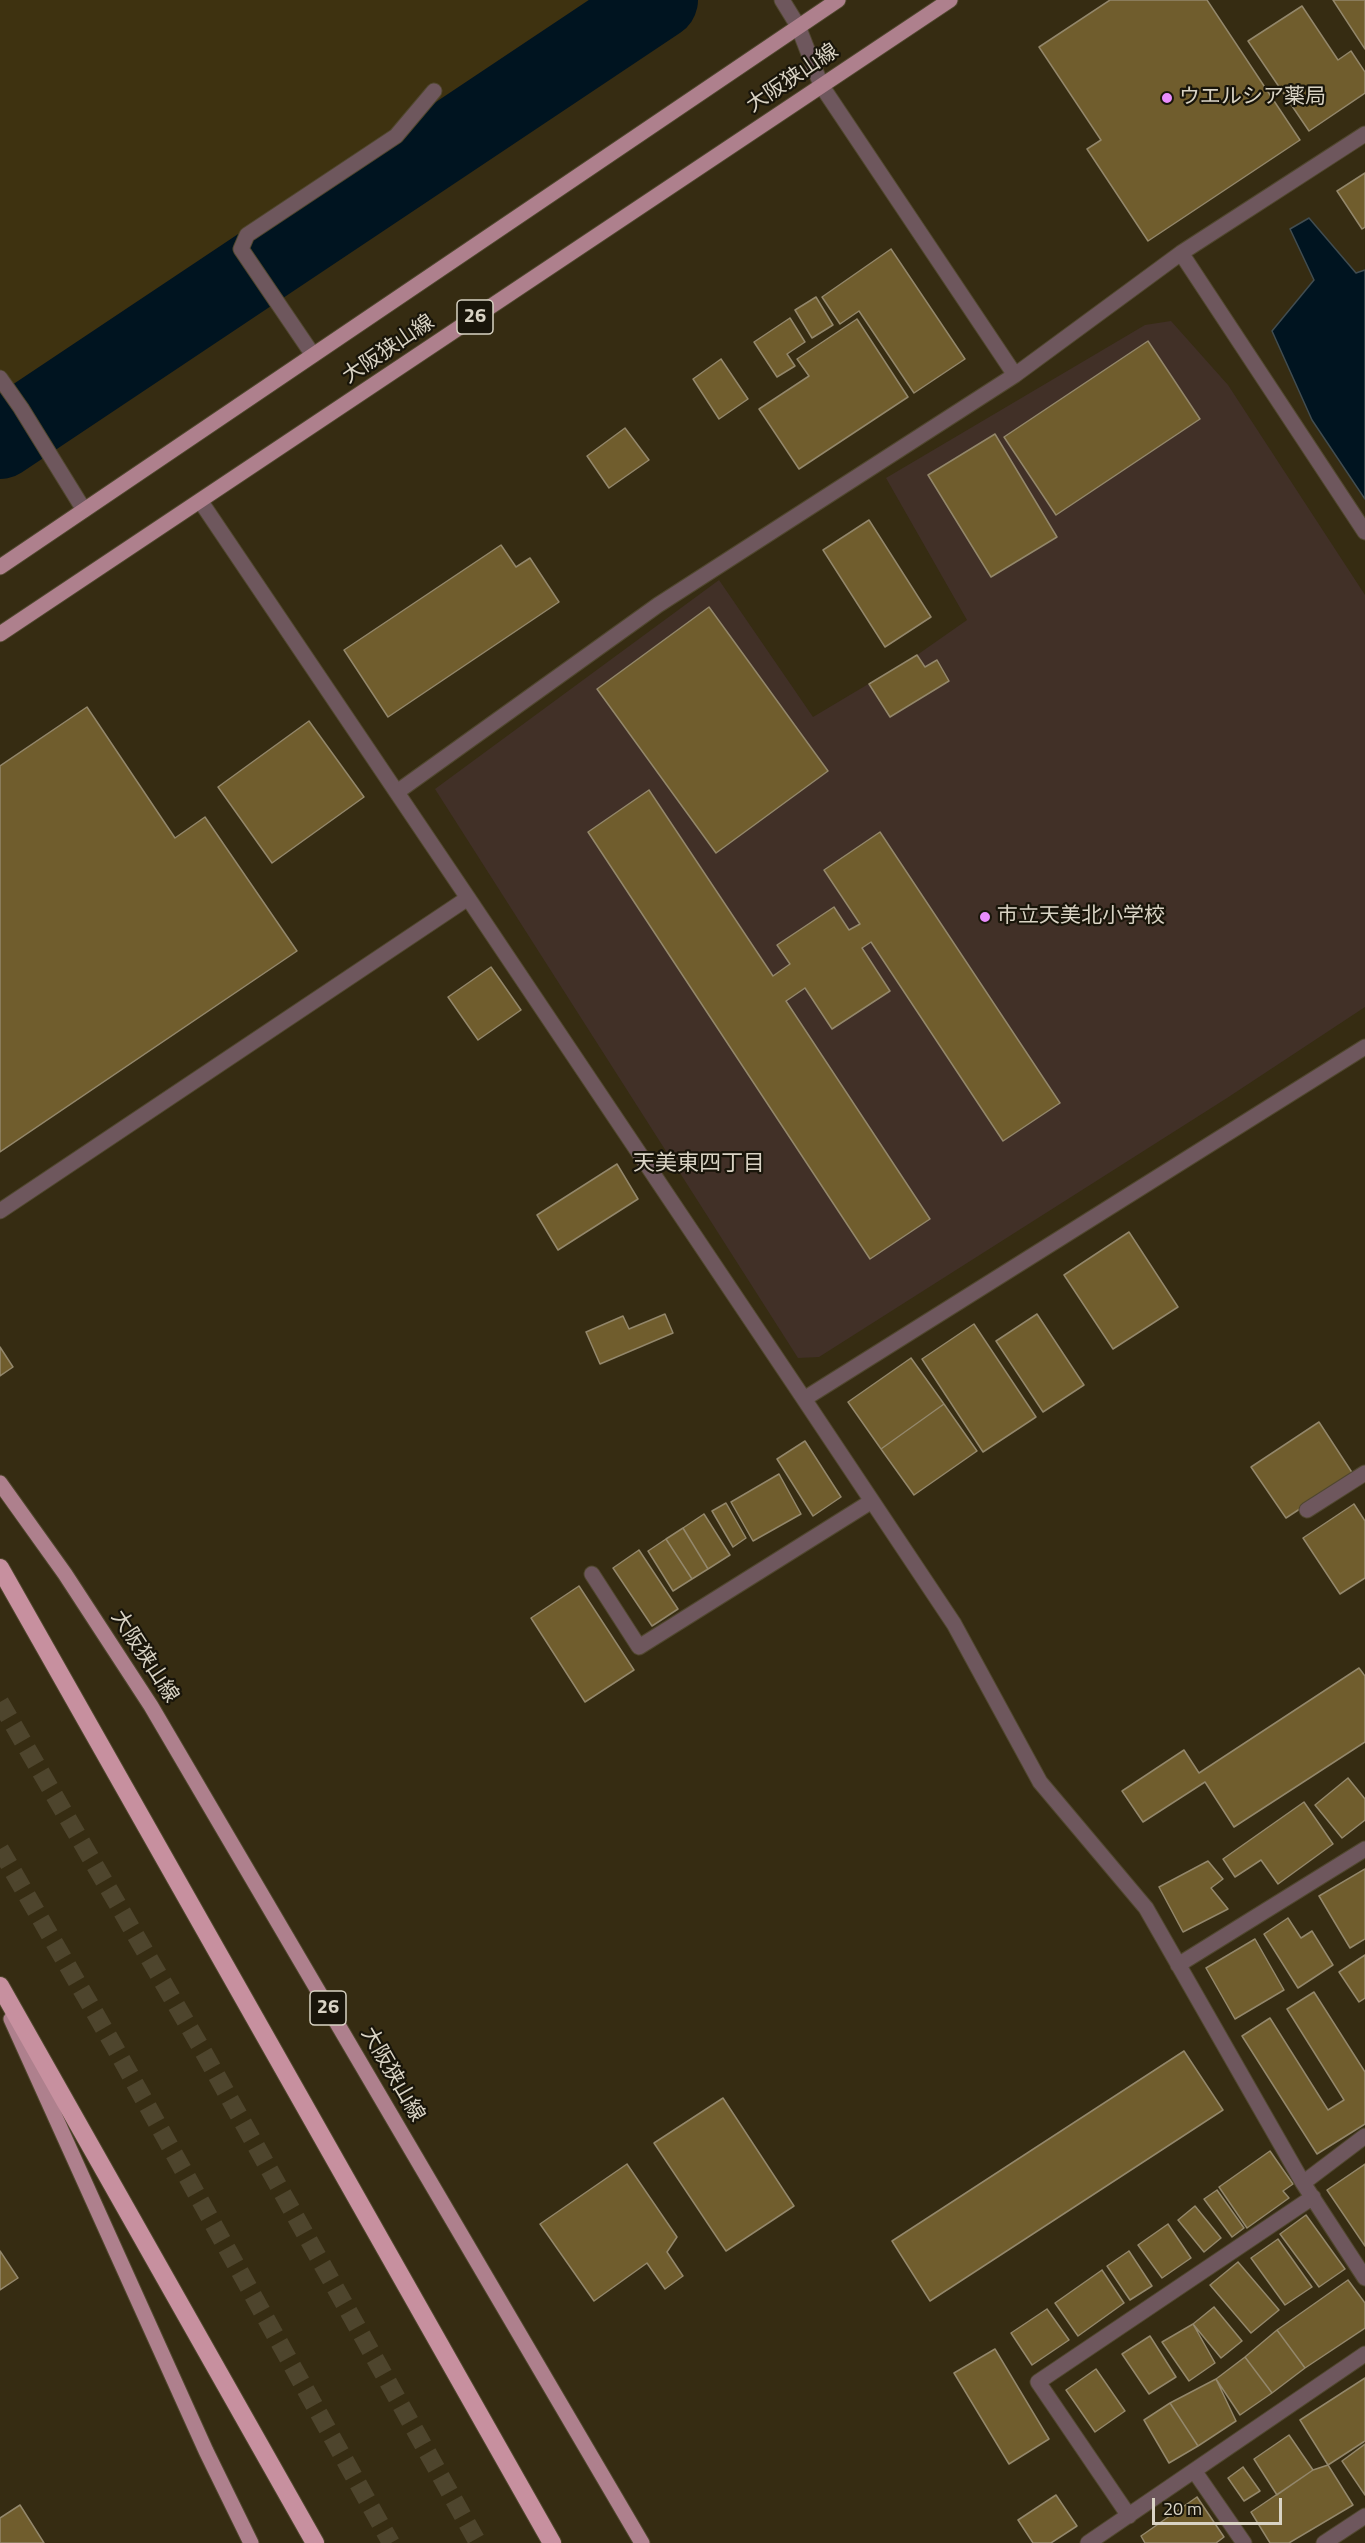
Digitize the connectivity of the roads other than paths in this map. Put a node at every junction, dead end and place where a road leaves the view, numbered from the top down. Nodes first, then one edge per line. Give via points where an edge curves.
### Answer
1 (782, 0) edge
2 (838, 0) edge
3 (950, 0) edge
4 (798, 26) junction
5 (821, 85) junction
6 (434, 91) dead end
7 (1365, 134) edge
8 (1181, 253) junction
9 (313, 355) junction
10 (1015, 375) junction
11 (0, 378) edge
12 (201, 501) junction
13 (84, 510) junction
14 (1365, 532) edge
15 (0, 567) edge
16 (0, 634) edge
17 (397, 792) junction
18 (468, 898) junction
19 (1365, 1047) edge
20 (0, 1211) edge
21 (804, 1399) junction
22 (1365, 1473) edge
23 (0, 1484) edge
24 (872, 1501) junction
25 (1306, 1510) dead end
26 (0, 1568) edge
27 (592, 1574) dead end
28 (1365, 1849) edge
29 (1178, 1965) junction
30 (0, 1986) edge
31 (0, 1996) edge
32 (1365, 2136) edge
33 (1303, 2183) junction
34 (1312, 2197) junction
35 (1365, 2278) edge
36 (1365, 2354) edge
37 (1195, 2472) junction
38 (1129, 2516) junction
39 (1365, 2516) edge
40 (251, 2543) edge
41 (315, 2543) edge
42 (552, 2543) edge
43 (642, 2543) edge
44 (1088, 2543) edge
45 (1244, 2543) edge
46 (1324, 2543) edge

1 - 4 street
2 - 4 main road, 大阪狭山線
3 - 5 main road, 大阪狭山線 / 26
4 - 5 street
4 - 9 main road, 大阪狭山線
5 - 10 street
5 - 12 main road, 大阪狭山線 / 26
6 - 9 street via 396,136 247,235 241,249
7 - 8 street
8 - 10 street
8 - 14 street
9 - 13 main road, 大阪狭山線
10 - 17 street via 658,606
11 - 13 street
12 - 16 main road, 大阪狭山線 / 26
12 - 17 street
13 - 15 main road, 大阪狭山線
17 - 18 street
18 - 20 street
18 - 21 street
19 - 21 street
21 - 24 street
22 - 25 street
23 - 43 main road, 大阪狭山線 / 26 via 65,1574 151,1706
24 - 27 street via 639,1647
24 - 29 street via 954,1624 1040,1782 1146,1908
26 - 42 highway
28 - 29 street
29 - 33 street
30 - 41 highway
31 - 40 main road
32 - 33 street
33 - 34 street
34 - 35 street
34 - 38 street via 1038,2382
36 - 37 street
37 - 38 street
37 - 45 street
38 - 44 street
39 - 46 street

